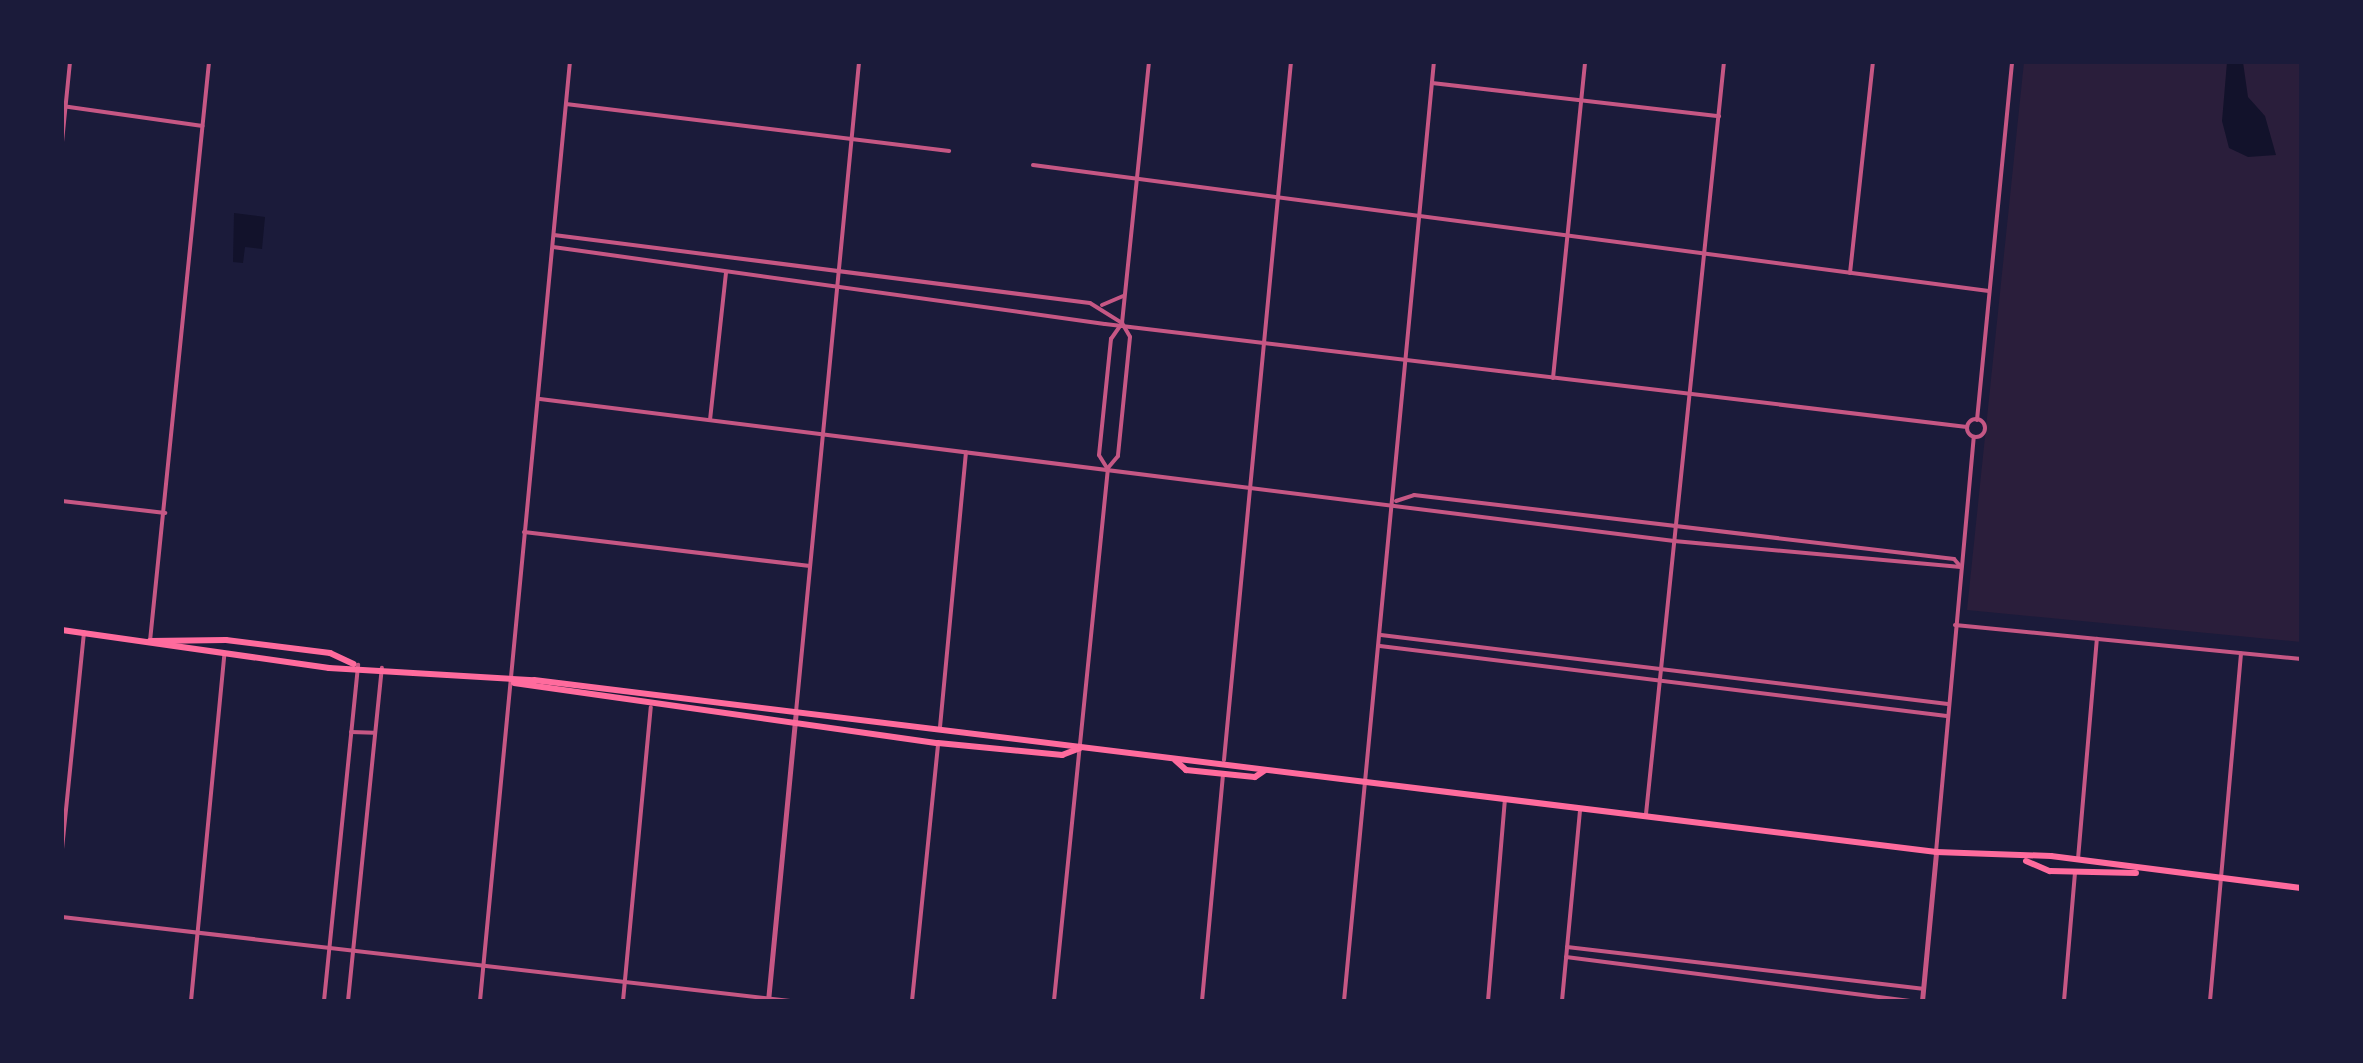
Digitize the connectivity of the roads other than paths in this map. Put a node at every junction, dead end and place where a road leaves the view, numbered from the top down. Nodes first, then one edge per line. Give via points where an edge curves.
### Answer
1 (70, 62) edge
2 (209, 62) edge
3 (570, 62) edge
4 (859, 62) edge
5 (1149, 62) edge
6 (1291, 62) edge
7 (1434, 62) edge
8 (1585, 62) edge
9 (1724, 62) edge
10 (1873, 62) edge
11 (2012, 62) edge
12 (1432, 83) junction
13 (1581, 100) junction
14 (566, 104) junction
15 (64, 106) edge
16 (1719, 116) junction
17 (203, 126) junction
18 (851, 141) junction
19 (62, 142) edge
20 (949, 151) dead end
21 (1033, 165) dead end
22 (1137, 179) junction
23 (1280, 197) junction
24 (1420, 220) junction
25 (554, 235) junction
26 (1567, 238) junction
27 (553, 247) junction
28 (1702, 254) junction
29 (839, 271) junction
30 (726, 272) junction
31 (1850, 273) junction
32 (838, 285) junction
33 (1989, 291) junction
34 (1125, 295) junction
35 (1100, 306) junction
36 (1122, 323) junction
37 (1265, 343) junction
38 (1406, 360) junction
39 (1553, 378) junction
40 (1688, 394) junction
41 (540, 399) junction
42 (710, 420) junction
43 (1977, 420) junction
44 (1967, 427) junction
45 (822, 433) junction
46 (1974, 437) junction
47 (966, 452) junction
48 (1108, 468) junction
49 (1252, 485) junction
50 (62, 501) edge
51 (1395, 501) junction
52 (165, 513) junction
53 (1675, 529) junction
54 (524, 532) junction
55 (1674, 541) junction
56 (810, 566) junction
57 (1961, 567) junction
58 (1955, 625) junction
59 (62, 630) edge
60 (84, 632) junction
61 (1381, 635) junction
62 (2097, 639) junction
63 (150, 641) junction
64 (1380, 646) junction
65 (2241, 653) junction
66 (224, 656) junction
67 (2301, 659) edge
68 (358, 665) junction
69 (382, 668) junction
70 (1660, 670) junction
71 (1659, 680) junction
72 (511, 682) junction
73 (1870, 695) junction
74 (1948, 704) junction
75 (1869, 706) junction
76 (651, 707) junction
77 (796, 712) junction
78 (1947, 716) junction
79 (795, 726) junction
80 (940, 727) junction
81 (351, 732) junction
82 (374, 733) junction
83 (938, 743) junction
84 (1081, 748) junction
85 (1175, 760) junction
86 (1224, 760) junction
87 (1264, 771) junction
88 (1223, 774) junction
89 (1367, 782) junction
90 (1506, 798) junction
91 (1580, 807) junction
92 (1646, 814) junction
93 (62, 849) edge
94 (1936, 852) junction
95 (2078, 859) junction
96 (2026, 861) junction
97 (2139, 872) junction
98 (2075, 873) junction
99 (2221, 880) junction
100 (2301, 888) edge
101 (62, 917) edge
102 (198, 932) junction
103 (1567, 947) junction
104 (329, 949) junction
105 (352, 951) junction
106 (1566, 957) junction
107 (483, 967) junction
108 (625, 983) junction
109 (1923, 989) junction
110 (768, 1000) edge
111 (191, 1001) edge
112 (324, 1001) edge
113 (348, 1001) edge
114 (480, 1001) edge
115 (623, 1001) edge
116 (790, 1001) edge
117 (912, 1001) edge
118 (1054, 1001) edge
119 (1202, 1001) edge
120 (1344, 1001) edge
121 (1488, 1001) edge
122 (1562, 1001) edge
123 (1910, 1001) edge
124 (1922, 1001) edge
125 (2064, 1001) edge
126 (2210, 1001) edge

1 - 15 street
2 - 17 street
3 - 14 street
4 - 18 street
5 - 22 street
6 - 23 street
7 - 12 street
8 - 13 street
9 - 16 street
10 - 31 street
11 - 33 street
12 - 13 street
12 - 24 street
13 - 16 street
13 - 26 street
14 - 18 street
14 - 25 street
15 - 17 street
15 - 19 street
16 - 28 street
17 - 52 street
18 - 20 street
18 - 29 street
21 - 22 street
22 - 23 street
22 - 34 street
23 - 24 street
23 - 37 street
24 - 26 street
24 - 38 street
25 - 27 street
25 - 29 street
26 - 28 street
26 - 39 street
27 - 30 street
27 - 41 street
28 - 31 street
28 - 40 street
29 - 32 street
29 - 35 street
30 - 32 street
30 - 42 street
31 - 33 street
32 - 36 street
32 - 45 street
33 - 43 street
34 - 35 street
34 - 36 street
35 - 36 street
36 - 37 street
36 - 48 street via 1111,339 1100,440
36 - 48 street via 1130,337 1118,456
37 - 38 street
37 - 49 street
38 - 39 street
38 - 51 street
39 - 40 street
40 - 44 street
40 - 53 street
41 - 42 street
41 - 54 street
42 - 45 street
43 - 44 street
43 - 46 street via 1985,429
44 - 46 street
45 - 47 street
45 - 56 street
46 - 57 street
47 - 48 street
47 - 80 street
48 - 49 street
48 - 84 street
49 - 51 street
49 - 86 street
50 - 52 street
51 - 53 street via 1414,495
51 - 55 street
51 - 61 street
52 - 63 street
53 - 55 street
53 - 57 street via 1954,559
54 - 56 street
54 - 72 street
55 - 57 street
55 - 70 street
56 - 77 street
57 - 58 street
58 - 62 street
58 - 74 street
59 - 60 main road
60 - 63 main road
60 - 93 street
61 - 64 street
61 - 70 street
62 - 65 street
62 - 95 street
63 - 66 main road
63 - 68 main road via 172,635 285,647
64 - 71 street
64 - 89 street
65 - 67 street
65 - 99 street
66 - 68 main road
66 - 102 street
68 - 69 main road
68 - 81 street
69 - 72 main road
69 - 82 street
70 - 71 street
70 - 73 street
71 - 75 street
71 - 92 street
72 - 76 main road
72 - 77 main road
72 - 107 street
73 - 74 street
73 - 75 street
74 - 78 street
75 - 78 street
76 - 79 main road
76 - 108 street
77 - 79 street
77 - 80 main road
78 - 94 street
79 - 83 main road
79 - 110 street
80 - 84 main road
81 - 82 street
81 - 104 street
82 - 105 street
83 - 84 main road via 1062,755
83 - 117 street
84 - 85 main road
84 - 118 street
85 - 86 main road
85 - 88 main road via 1186,770
86 - 87 main road
87 - 88 main road via 1255,777
87 - 89 main road
88 - 119 street
89 - 90 main road
89 - 120 street
90 - 91 main road
90 - 121 street
91 - 92 main road
91 - 103 street
92 - 94 main road
94 - 96 main road
94 - 109 street
95 - 96 main road
95 - 97 main road
96 - 98 main road
97 - 98 main road
97 - 99 main road
98 - 125 street
99 - 100 main road
99 - 126 street
101 - 102 street
102 - 104 street
102 - 111 street
103 - 106 street
103 - 109 street
104 - 105 street
104 - 112 street
105 - 107 street
105 - 113 street
106 - 122 street
106 - 123 street
107 - 108 street
107 - 114 street
108 - 110 street
108 - 115 street
109 - 124 street
110 - 116 street

